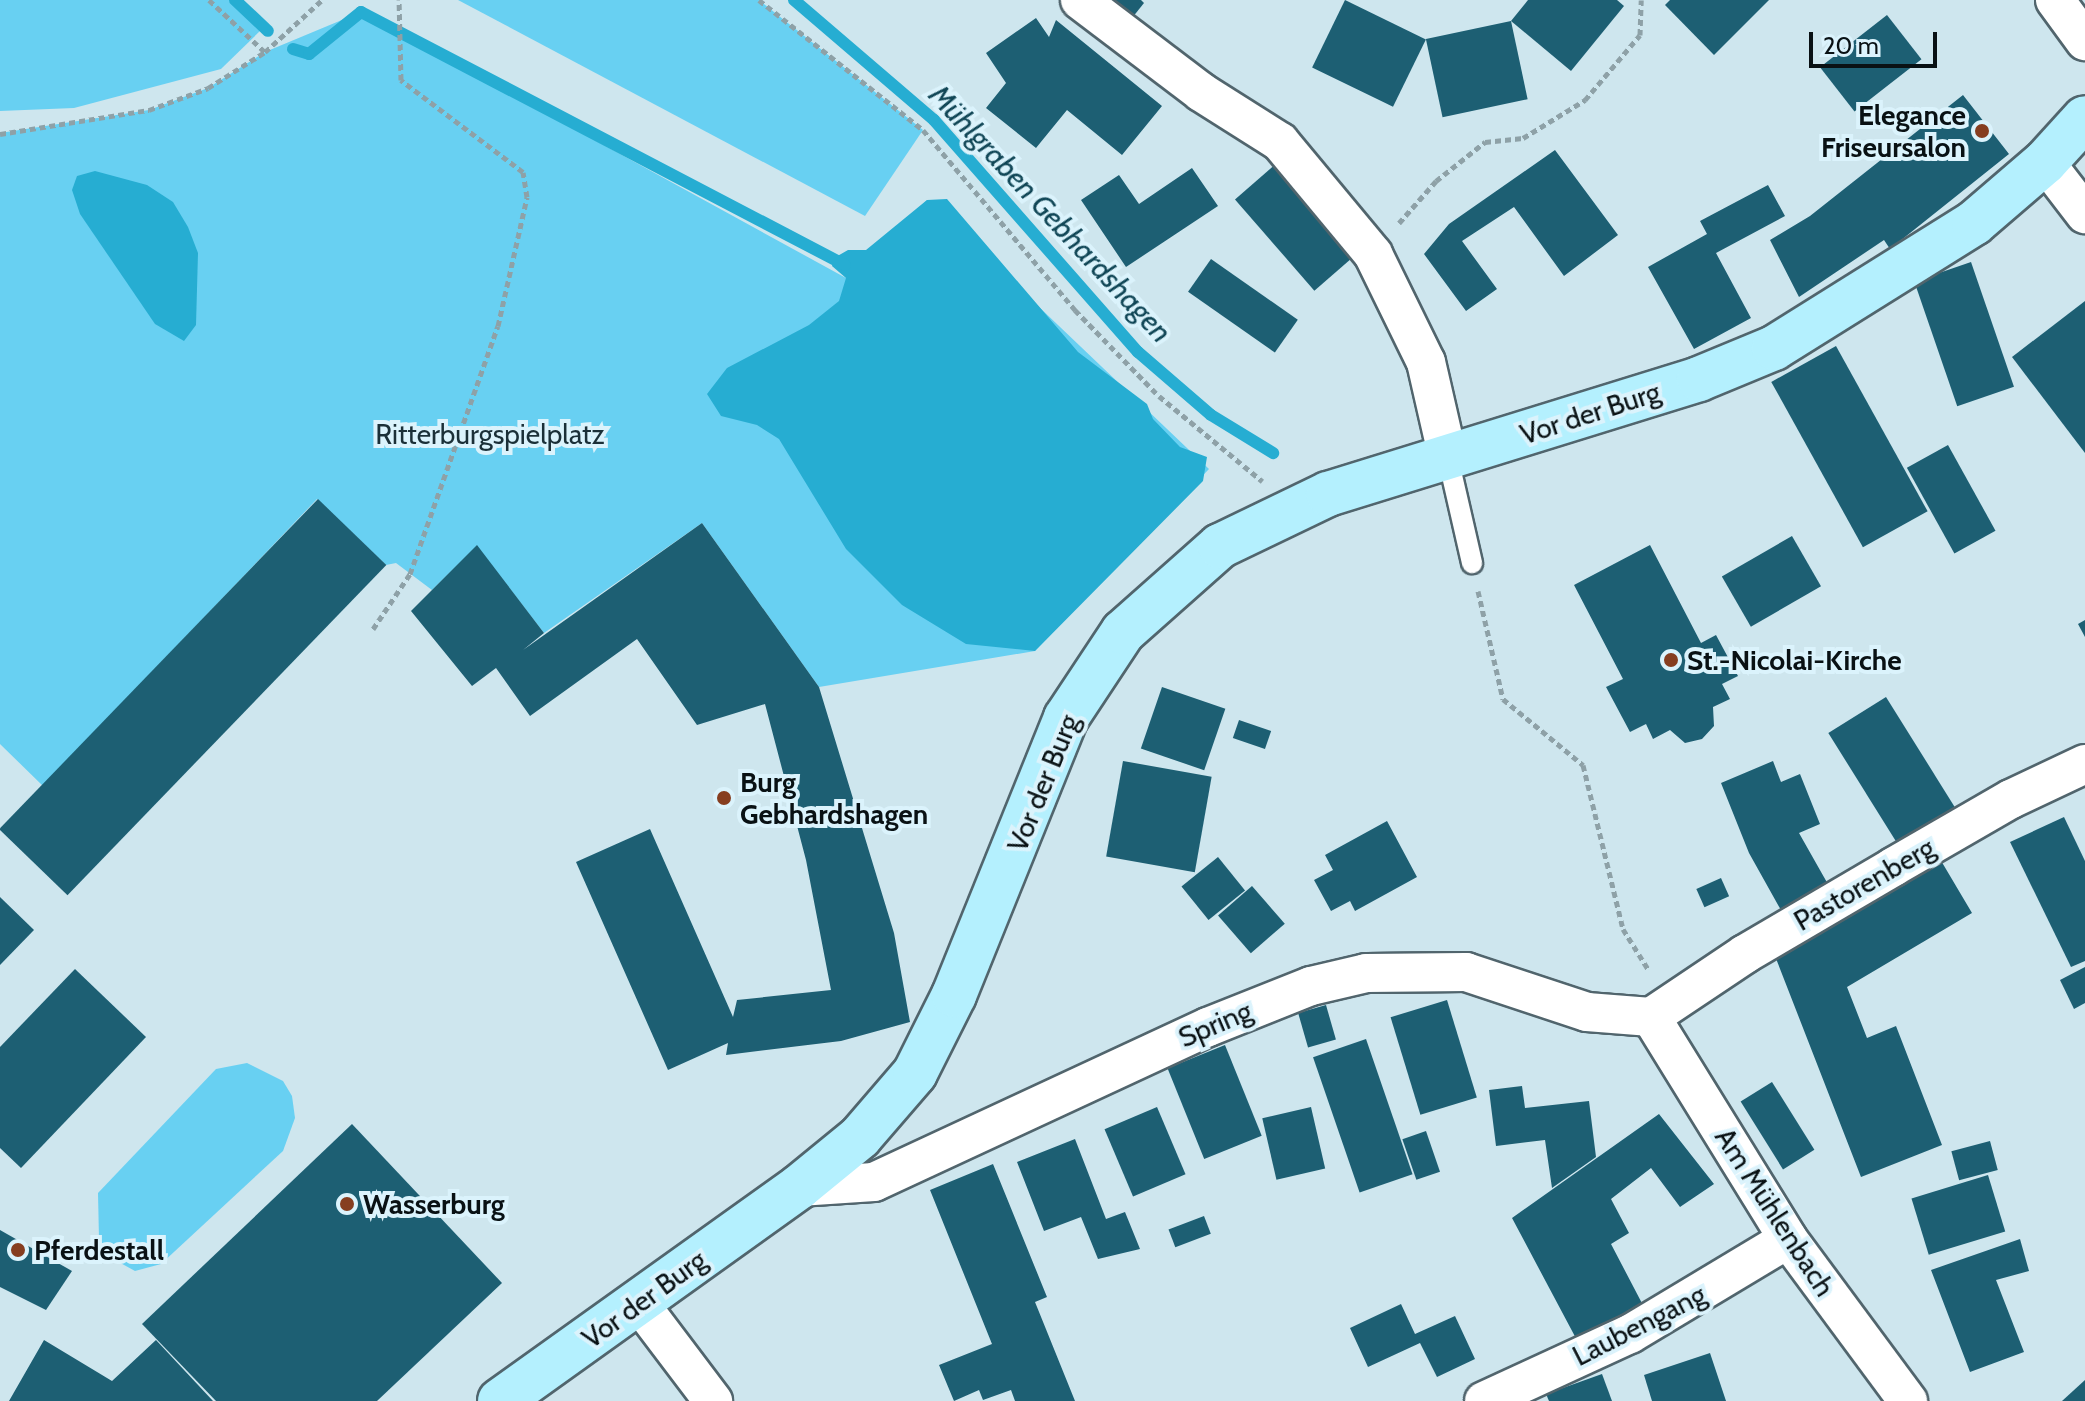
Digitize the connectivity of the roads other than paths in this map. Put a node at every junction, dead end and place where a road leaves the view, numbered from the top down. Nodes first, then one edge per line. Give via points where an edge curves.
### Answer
1 (1080, 0) edge
2 (2055, 0) edge
3 (2085, 41) edge
4 (2085, 118) edge
5 (2045, 162) junction
6 (2085, 214) edge
7 (1448, 458) junction
8 (1472, 563) road end
9 (2085, 764) edge
10 (1660, 1010) junction
11 (799, 1187) junction
12 (1788, 1239) junction
13 (639, 1303) junction
14 (500, 1401) edge
15 (713, 1401) edge
16 (1484, 1401) edge
17 (1908, 1401) edge

1 - 7 street via 1201,92 1280,142 1373,254 1426,362
2 - 3 street
4 - 5 main road, Vor der Burg
5 - 6 street
5 - 7 main road, Vor der Burg via 1974,223 1774,348 1699,379
7 - 8 lane
7 - 11 main road, Vor der Burg via 1280,513 1220,546 1123,632 1066,718 966,967 915,1073 860,1137
9 - 10 street, Pastorenberg via 1972,822
10 - 11 street, Spring via 1587,1012 1466,972 1416,968 1366,973 1311,986 1208,1027 874,1182
10 - 12 street, Am Mühlenbach
11 - 13 main road, Vor der Burg
12 - 16 street, Laubengang via 1630,1334
12 - 17 street, Am Mühlenbach
13 - 14 main road, Vor der Burg
13 - 15 street

